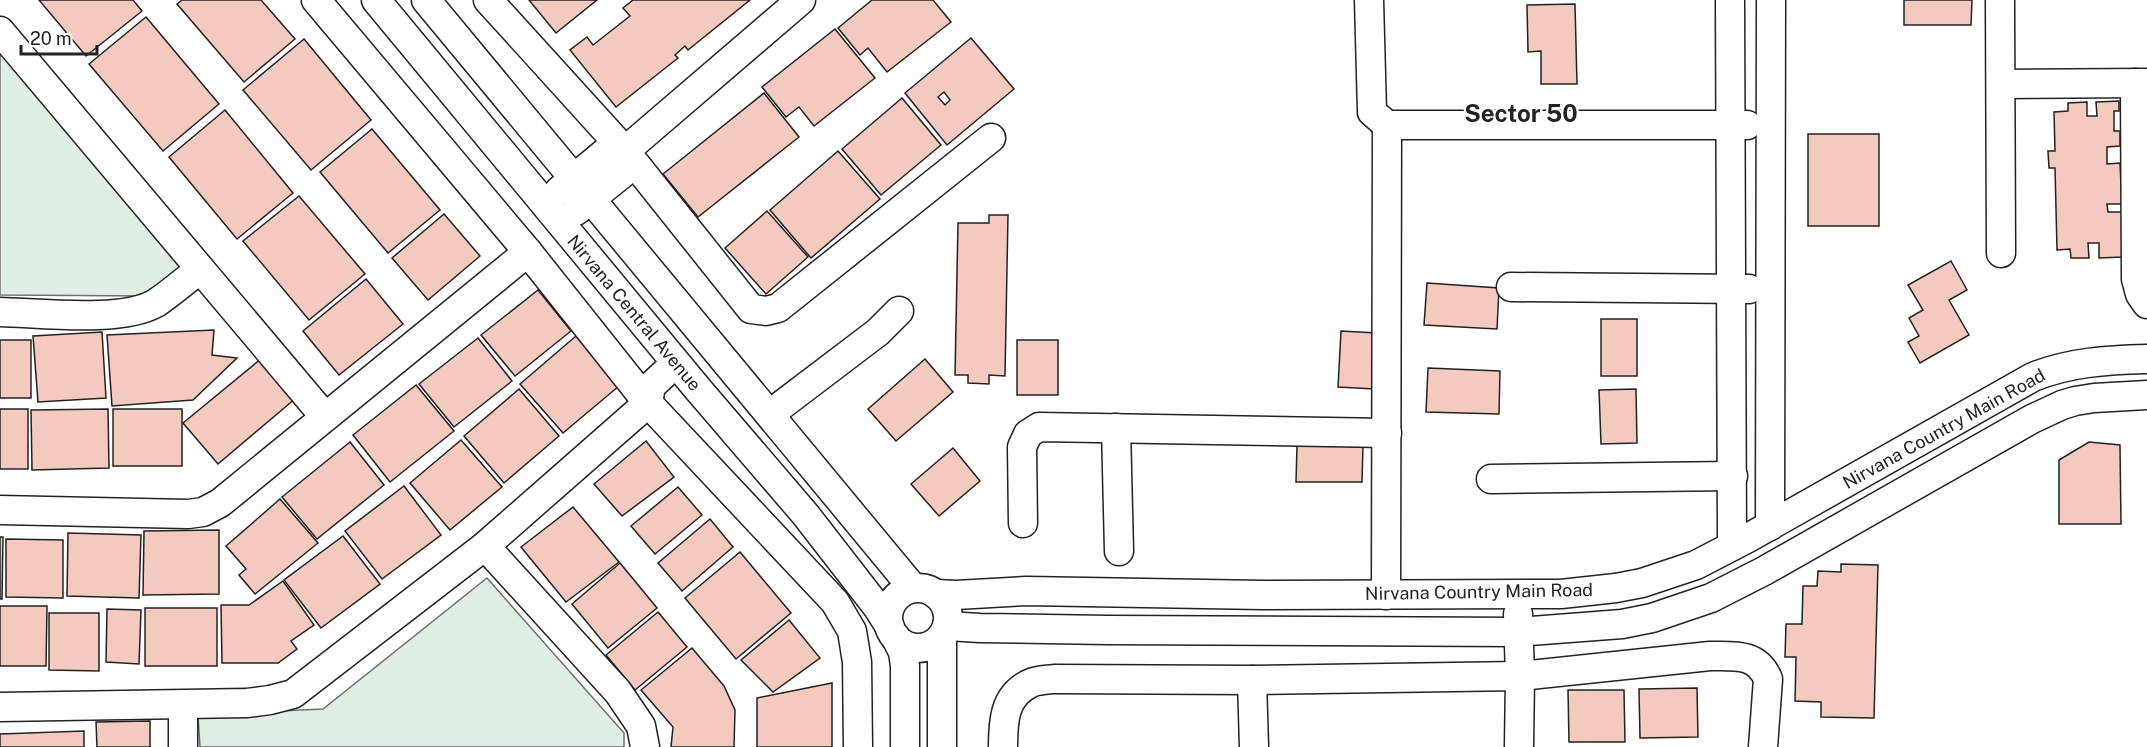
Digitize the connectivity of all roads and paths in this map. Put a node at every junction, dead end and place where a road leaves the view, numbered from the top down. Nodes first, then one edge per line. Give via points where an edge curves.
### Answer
1 (316, 0) edge
2 (376, 0) edge
3 (426, 0) edge
4 (488, 0) edge
5 (801, 0) edge
6 (1369, 0) edge
7 (1730, 0) edge
8 (1771, 0) edge
9 (2000, 0) edge
10 (0, 31) edge
11 (2141, 83) edge
12 (2001, 84) junction
13 (1388, 125) junction
14 (1730, 125) junction
15 (1770, 126) junction
16 (991, 138) dead end
17 (625, 152) junction
18 (583, 189) junction
19 (552, 213) junction
20 (528, 252) junction
21 (2001, 253) dead end
22 (200, 269) junction
23 (1511, 287) dead end
24 (1731, 288) junction
25 (1769, 289) junction
26 (2147, 304) edge
27 (899, 311) dead end
28 (0, 312) edge
29 (2147, 359) edge
30 (676, 363) junction
31 (697, 388) junction
32 (2147, 395) edge
33 (648, 403) junction
34 (770, 414) junction
35 (325, 417) junction
36 (1116, 428) junction
37 (1387, 433) junction
38 (1732, 476) junction
39 (1491, 479) dead end
40 (0, 510) edge
41 (1023, 523) dead end
42 (1770, 526) junction
43 (485, 546) junction
44 (1732, 546) junction
45 (1119, 551) dead end
46 (925, 591) junction
47 (1517, 594) junction
48 (1386, 595) junction
49 (892, 631) junction
50 (945, 631) junction
51 (1488, 632) junction
52 (1518, 632) junction
53 (1490, 675) junction
54 (1520, 676) junction
55 (1252, 680) junction
56 (0, 706) edge
57 (183, 706) junction
58 (183, 747) edge
59 (645, 747) edge
60 (858, 747) edge
61 (905, 747) edge
62 (942, 747) edge
63 (1003, 747) edge
64 (1254, 747) edge
65 (1519, 747) edge
66 (1763, 747) edge

1 - 20 street
2 - 19 street, Nirvana Central Avenue
3 - 18 street
4 - 17 street
5 - 17 street
6 - 13 street via 1372,112
7 - 14 street
8 - 15 street
9 - 12 street
10 - 22 street
11 - 12 street
11 - 26 street via 2136,279
12 - 21 street
13 - 14 street
13 - 37 street
14 - 15 street
14 - 24 street
15 - 25 street
16 - 17 street via 778,308 766,311 751,309
17 - 18 street via 607,151
18 - 19 street
18 - 34 street
19 - 30 street, Nirvana Central Avenue
20 - 33 street
20 - 35 street
22 - 28 street via 155,303 130,312
22 - 35 street
23 - 24 street
24 - 25 street
24 - 38 street
25 - 42 street
27 - 34 street via 878,332
29 - 42 street, Nirvana Country Main Road via 2090,362 2033,377
30 - 31 street, Nirvana Central Avenue
30 - 33 street via 651,386
31 - 33 street via 668,409
31 - 49 street, Nirvana Central Avenue via 805,514
32 - 52 street, Nirvana Country Main Road via 2094,398 2062,405 1764,571 1685,608 1622,624
33 - 43 street
33 - 60 street via 835,602 852,631 857,662
34 - 46 street
35 - 40 street via 203,513
36 - 37 street
36 - 41 street via 1039,427 1028,434 1022,447
36 - 45 street
37 - 48 street
38 - 39 street
38 - 44 street
42 - 44 street, Nirvana Country Main Road
43 - 57 street via 293,694 247,703
43 - 59 street via 618,692 641,726
44 - 47 street, Nirvana Country Main Road via 1696,565 1642,583 1582,592
46 - 48 street, Nirvana Country Main Road via 956,595 1026,591
46 - 49 street via 896,597 888,616
46 - 50 street via 945,605
47 - 48 street, Nirvana Country Main Road
47 - 52 street
49 - 50 street via 903,643 924,647
49 - 61 street via 905,666
50 - 51 street, Nirvana Country Main Road via 981,628
50 - 62 street
51 - 52 street, Nirvana Country Main Road
51 - 53 street
52 - 54 street
53 - 54 street
53 - 55 street
54 - 65 street
54 - 66 street via 1710,656 1756,661 1768,679
55 - 63 street via 1032,682 1010,698 1003,723
55 - 64 street
56 - 57 street
57 - 58 street

